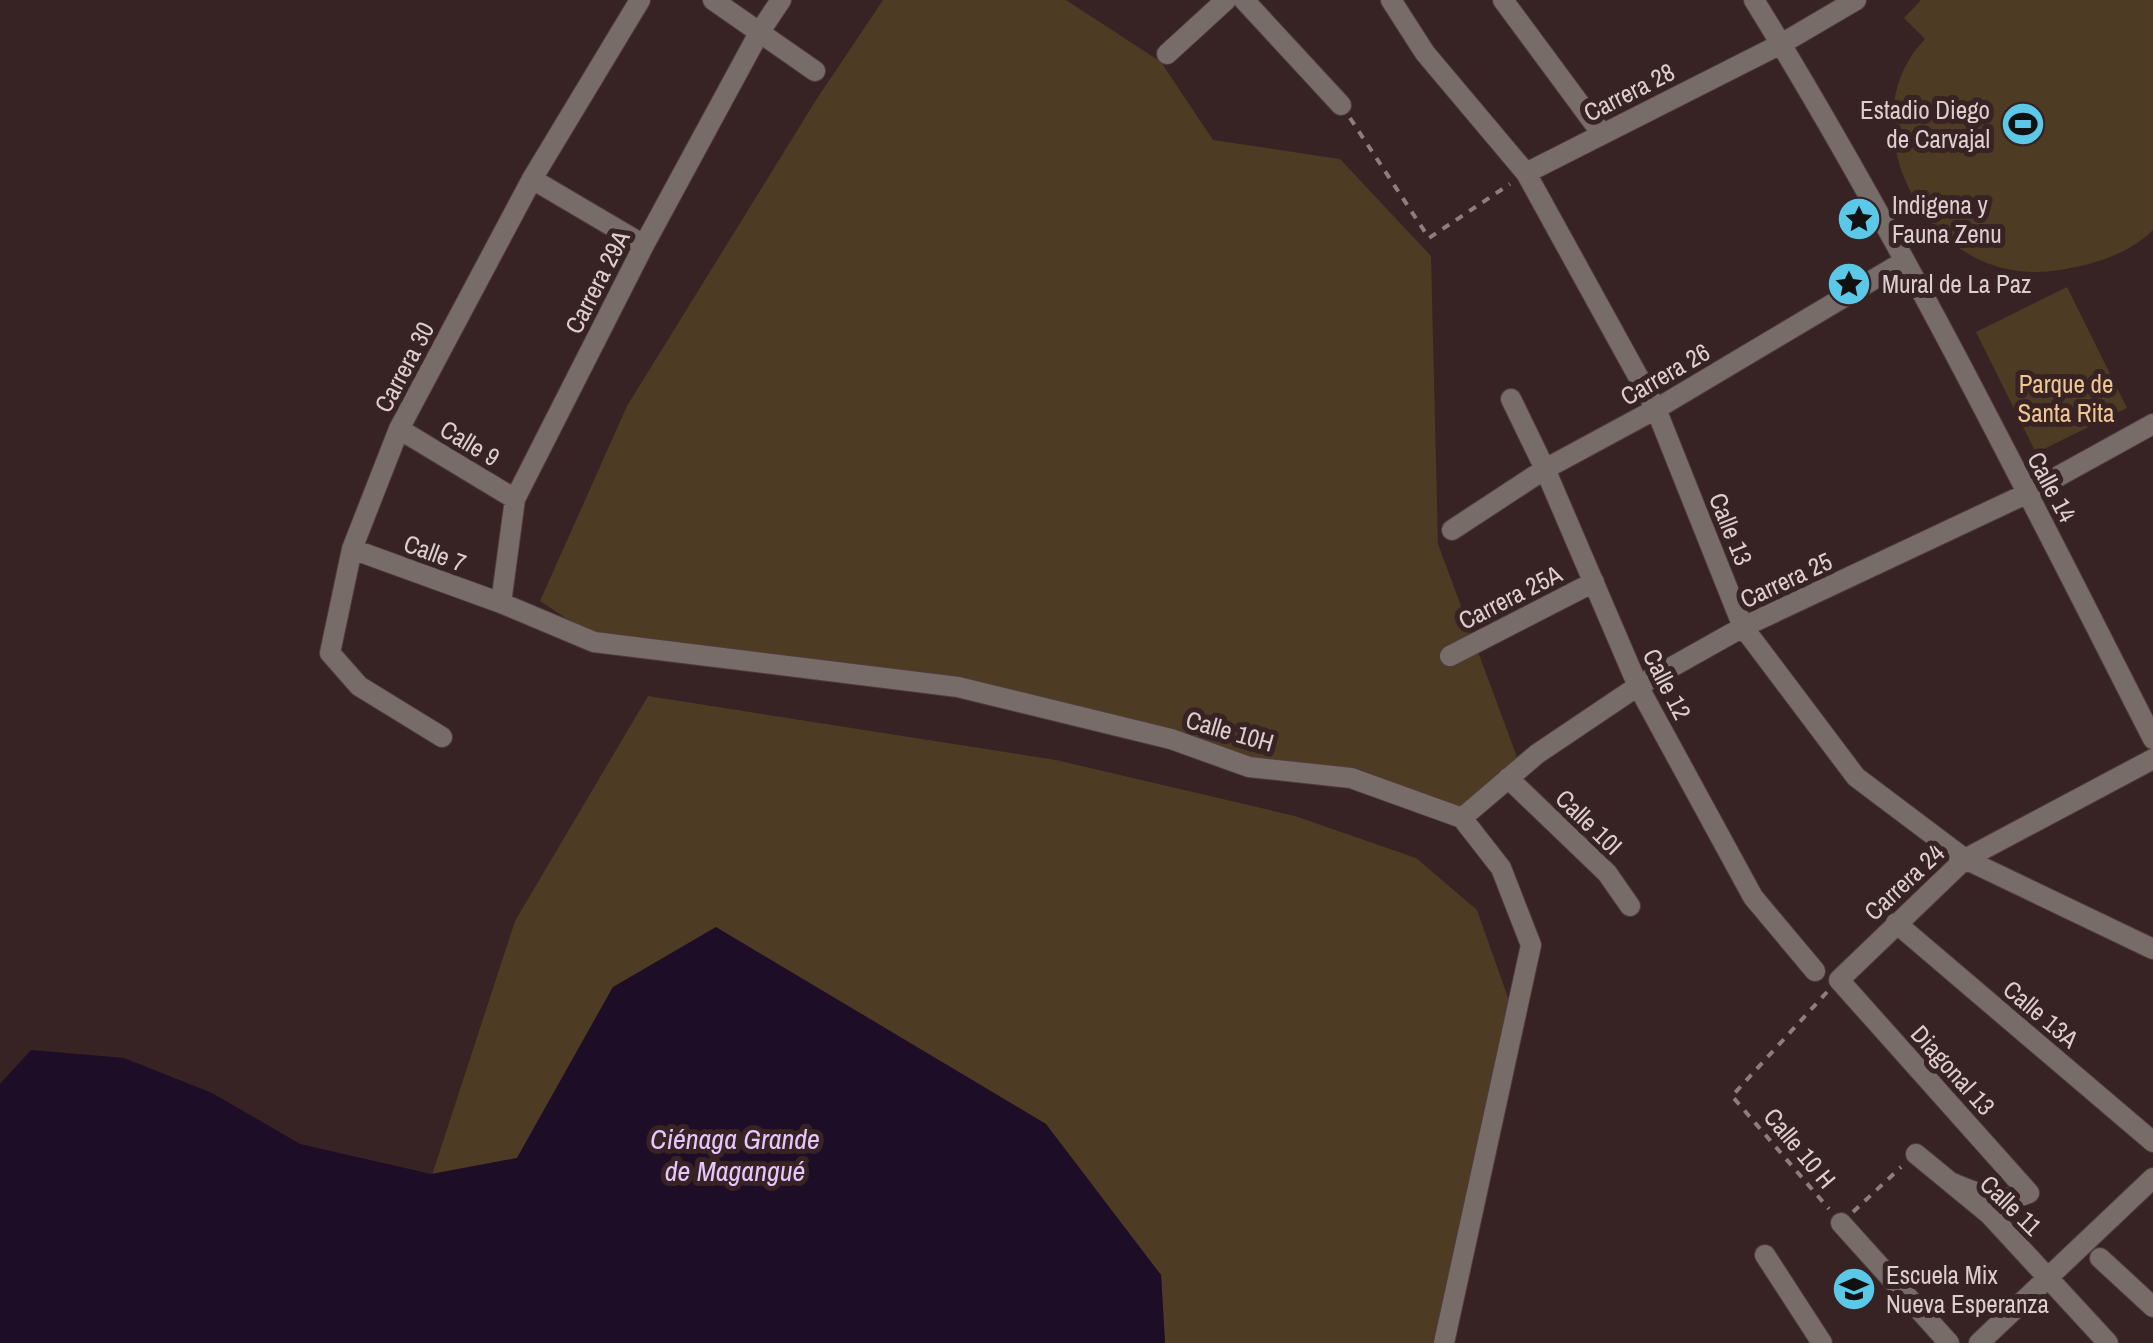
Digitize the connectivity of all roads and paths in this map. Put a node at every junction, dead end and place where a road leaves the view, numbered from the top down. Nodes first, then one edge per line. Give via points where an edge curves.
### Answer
1 (640, 0) edge
2 (713, 0) edge
3 (781, 0) edge
4 (1226, 0) edge
5 (1244, 0) edge
6 (1391, 0) edge
7 (1503, 0) edge
8 (1754, 0) edge
9 (1856, 0) edge
10 (760, 32) junction
11 (1780, 44) junction
12 (1168, 54) dead end
13 (815, 71) dead end
14 (1341, 106) joint
15 (1602, 134) junction
16 (1526, 173) junction
17 (532, 179) junction
18 (644, 244) junction
19 (1904, 262) junction
20 (1511, 399) dead end
21 (1656, 409) junction
22 (2153, 424) edge
23 (399, 430) junction
24 (1545, 470) junction
25 (2028, 493) junction
26 (515, 499) junction
27 (1452, 530) dead end
28 (352, 550) junction
29 (1594, 582) junction
30 (501, 603) junction
31 (1743, 627) junction
32 (1450, 656) dead end
33 (1638, 686) junction
34 (442, 737) dead end
35 (2153, 739) edge
36 (2153, 759) edge
37 (1508, 778) junction
38 (1462, 818) junction
39 (1964, 858) junction
40 (1630, 906) dead end
41 (1896, 923) junction
42 (2153, 949) edge
43 (1816, 971) dead end
44 (1839, 980) junction
45 (2153, 1142) edge
46 (1916, 1154) joint
47 (1950, 1182) junction
48 (2151, 1185) edge
49 (1840, 1223) junction
50 (1764, 1254) dead end
51 (2100, 1258) dead end
52 (2050, 1278) junction
53 (2153, 1307) edge
54 (1444, 1343) edge
55 (1822, 1343) edge
56 (1949, 1343) edge
57 (1980, 1343) edge
58 (2108, 1343) edge

1 - 17 street, Carrera 30
2 - 10 street
3 - 10 street, Carrera 29A
4 - 12 street
5 - 14 street
6 - 16 street, Calle 13 via 1425,53
7 - 15 street
8 - 11 street, Calle 14
9 - 11 street, Carrera 28
10 - 13 street
10 - 18 street, Carrera 29A
11 - 15 street, Carrera 28
11 - 19 street, Calle 14
14 - 16 path via 1429,238
15 - 16 street, Carrera 28
16 - 21 street, Calle 13
17 - 18 street
17 - 23 street, Carrera 30
18 - 26 street, Carrera 29A
19 - 21 street, Carrera 26
19 - 25 street, Calle 14
20 - 24 street, Calle 12
21 - 24 street, Carrera 26
21 - 31 street, Calle 13
22 - 25 street, Carrera 25
23 - 26 street, Calle 9
23 - 28 street, Carrera 30
24 - 27 street, Carrera 26
24 - 29 street, Calle 12
25 - 31 street, Carrera 25
25 - 35 street, Calle 14
26 - 30 street, Carrera 29A
28 - 30 street, Calle 7
28 - 34 street, Carrera 30 via 330,652 359,686
29 - 32 street, Carrera 25A
29 - 33 street, Calle 12
30 - 38 street, Calle 10H via 594,642 958,687 1171,739 1249,768 1351,778
31 - 33 street, Carrera 25
31 - 39 street, Calle 13 via 1856,777
33 - 37 street, Carrera 25
33 - 43 street, Calle 12 via 1753,896
36 - 39 street, Carrera 24
37 - 38 street, Carrera 25
37 - 40 street, Calle 10I via 1607,873
38 - 54 street via 1501,868 1531,946
39 - 41 street, Carrera 24
39 - 42 street, Calle 13
41 - 44 street, Carrera 24
41 - 45 street, Calle 13A
44 - 47 street, Diagonal 13 via 2029,1193 2012,1200
44 - 49 path, Calle 10 H via 1732,1096
46 - 47 street, Calle 11
46 - 49 path
47 - 52 street, Calle 11
48 - 52 street
49 - 56 street
50 - 55 street
51 - 53 street
52 - 57 street
52 - 58 street, Calle 11

